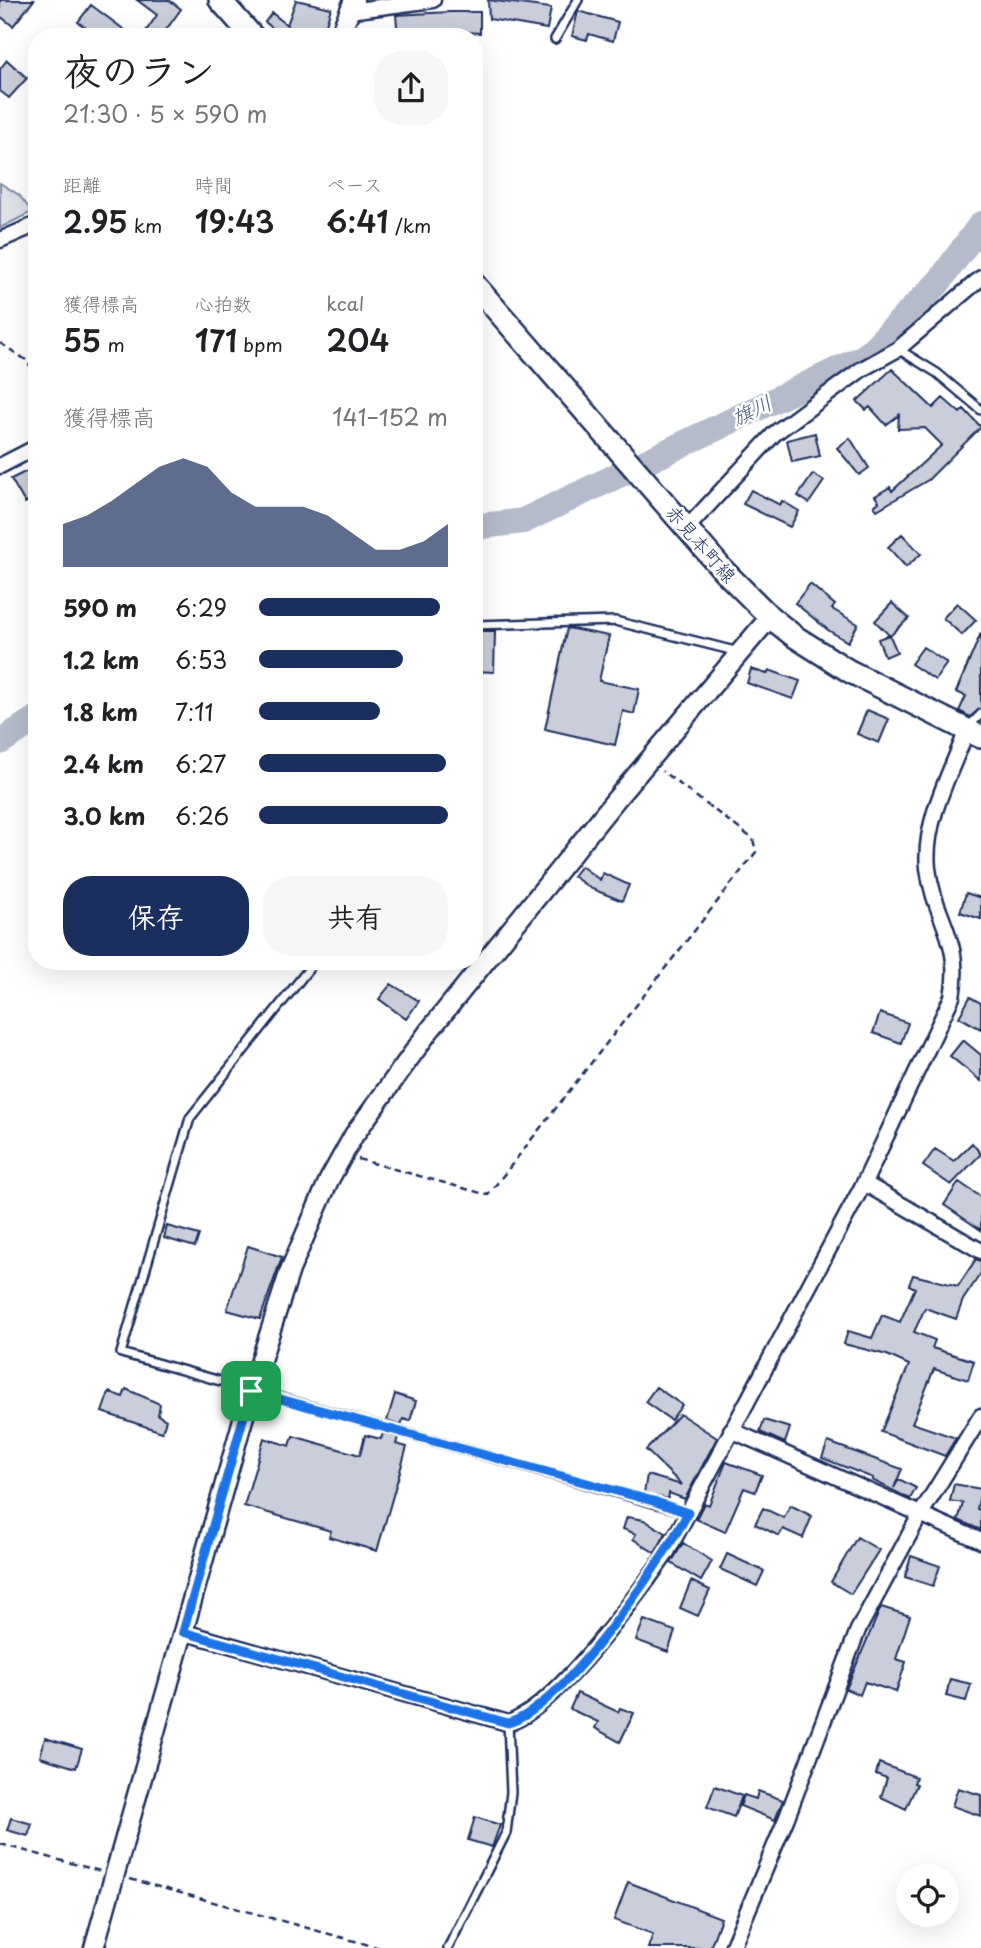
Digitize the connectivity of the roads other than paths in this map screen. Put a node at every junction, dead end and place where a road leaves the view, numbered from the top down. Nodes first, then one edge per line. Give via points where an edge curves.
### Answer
1 (220, 0) edge
2 (433, 0) edge
3 (578, 0) edge
4 (351, 5) edge
5 (245, 28) edge
6 (342, 28) edge
7 (555, 39) dead end
8 (28, 228) edge
9 (0, 240) edge
10 (981, 278) edge
11 (483, 294) edge
12 (898, 349) junction
13 (981, 410) edge
14 (28, 452) edge
15 (0, 466) edge
16 (681, 521) junction
17 (770, 617) junction
18 (483, 625) edge
19 (739, 652) junction
20 (976, 727) edge
21 (483, 964) edge
22 (308, 970) edge
23 (479, 970) edge
24 (864, 1183) junction
25 (981, 1251) edge
26 (251, 1391) junction
27 (981, 1416) edge
28 (731, 1430) junction
29 (688, 1513) junction
30 (920, 1515) junction
31 (981, 1541) edge
32 (183, 1632) junction
33 (508, 1723) junction
34 (94, 1948) edge
35 (448, 1948) edge
36 (732, 1948) edge

1 - 5 main road
2 - 4 street
3 - 7 lane
4 - 6 street
8 - 9 street
10 - 12 street
11 - 16 main road, 赤見本町線
12 - 13 lane via 937,373
12 - 16 street via 862,369 775,433
14 - 15 street
16 - 17 main road, 赤見本町線
17 - 19 street
17 - 20 main road, 赤見本町線 via 849,671
18 - 19 lane via 615,621
19 - 21 street
20 - 24 street via 929,838 934,896 954,948 952,997
22 - 26 lane via 190,1118 121,1353
23 - 26 street via 387,1087 329,1180 290,1270
24 - 25 street
24 - 28 street
26 - 29 lane
26 - 32 street
27 - 30 street
28 - 29 street
28 - 30 street
29 - 33 street via 632,1603 570,1675 520,1720
30 - 31 street
30 - 36 street via 858,1630
32 - 33 street
32 - 34 street
33 - 35 lane via 506,1833

